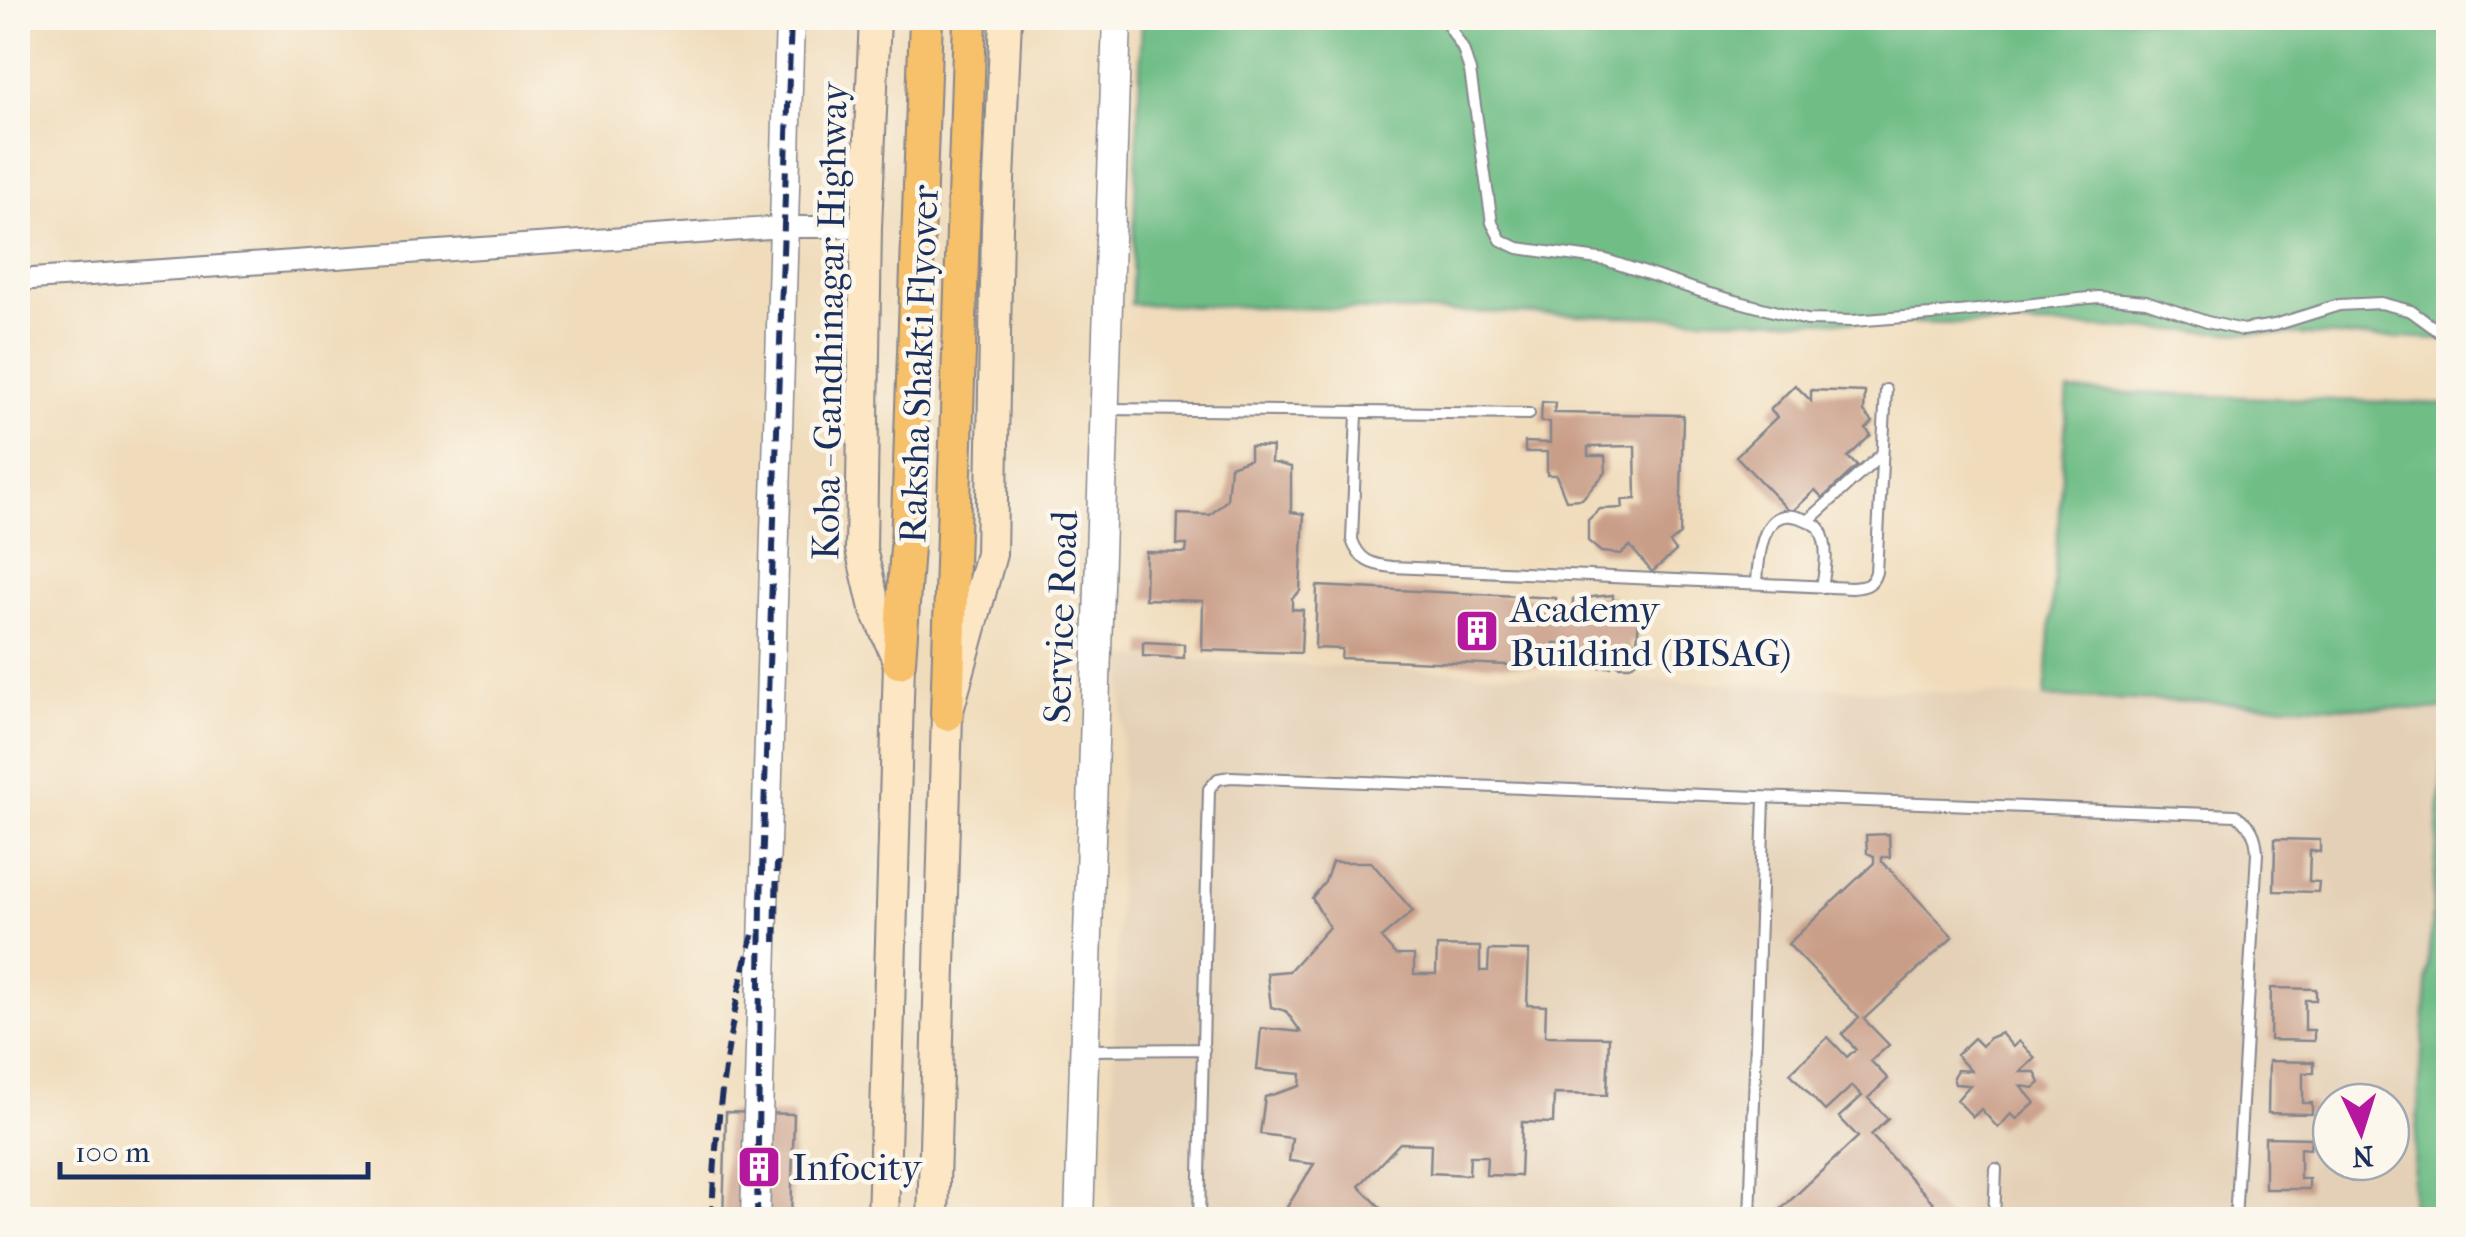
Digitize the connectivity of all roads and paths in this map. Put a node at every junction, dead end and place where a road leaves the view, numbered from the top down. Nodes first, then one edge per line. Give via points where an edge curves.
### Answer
1 (790, 18) edge
2 (875, 18) edge
3 (926, 18) edge
4 (970, 18) edge
5 (1006, 18) edge
6 (1117, 18) edge
7 (1444, 18) edge
8 (866, 227) junction
9 (784, 228) junction
10 (18, 280) edge
11 (2448, 338) edge
12 (1886, 390) dead end
13 (1106, 409) junction
14 (1357, 413) junction
15 (1529, 414) dead end
16 (1883, 453) junction
17 (1809, 520) junction
18 (1757, 583) junction
19 (1822, 586) junction
20 (900, 662) junction
21 (947, 714) junction
22 (1764, 798) junction
23 (1204, 1049) junction
24 (1085, 1050) junction
25 (1996, 1169) dead end
26 (755, 1220) edge
27 (883, 1220) edge
28 (932, 1220) edge
29 (1079, 1220) edge
30 (1199, 1220) edge
31 (1750, 1220) edge
32 (1994, 1220) edge
33 (2235, 1220) edge

1 - 9 street
2 - 8 main road, Koba - Gandhinagar Highway
3 - 20 main road, Raksha Shakti Flyover
4 - 21 main road, Raksha Shakti Flyover
5 - 21 main road via 991,554
6 - 13 street, Service Road
7 - 11 lane via 1470,71 1492,223 1501,240 1518,248 1606,260 1807,320 2098,297 2146,301 2243,330 2339,305 2381,303 2410,311
8 - 9 street
8 - 20 main road, Koba - Gandhinagar Highway via 861,549 874,604
9 - 10 street
9 - 26 street
12 - 16 lane
13 - 14 lane
13 - 24 street, Service Road
14 - 15 lane
14 - 18 lane via 1352,540 1366,561
16 - 17 lane
16 - 19 lane via 1873,581 1866,587
17 - 18 lane via 1794,517 1765,528
17 - 19 lane via 1824,536
18 - 19 lane
20 - 27 main road, Koba - Gandhinagar Highway
21 - 28 main road
22 - 23 lane via 1218,780 1210,789
22 - 31 lane
22 - 33 lane via 2236,815 2250,824 2257,853
23 - 24 lane
23 - 30 lane
24 - 29 street, Service Road
25 - 32 lane

